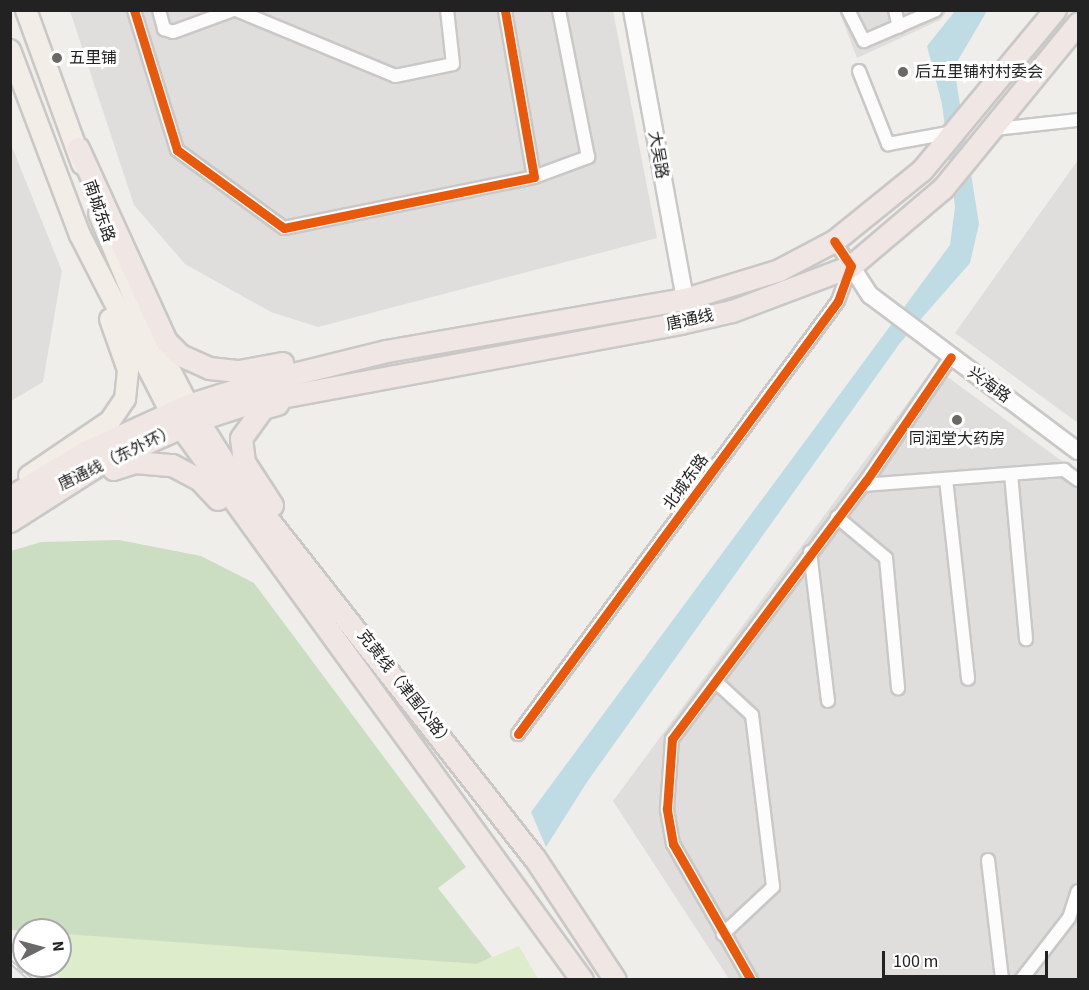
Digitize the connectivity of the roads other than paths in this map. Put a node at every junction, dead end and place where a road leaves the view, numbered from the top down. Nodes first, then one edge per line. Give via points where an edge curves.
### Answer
1 (134, 10) edge
2 (159, 10) edge
3 (235, 10) edge
4 (447, 10) edge
5 (504, 10) edge
6 (559, 10) edge
7 (632, 10) edge
8 (848, 10) edge
9 (895, 10) edge
10 (936, 10) edge
11 (1055, 10) edge
12 (30, 12) edge
13 (1078, 23) edge
14 (899, 27) junction
15 (10, 50) edge
16 (859, 72) dead end
17 (1078, 120) edge
18 (996, 129) junction
19 (958, 131) junction
20 (78, 148) junction
21 (534, 177) junction
22 (80, 235) junction
23 (834, 241) junction
24 (851, 266) junction
25 (685, 299) junction
26 (386, 351) junction
27 (951, 357) junction
28 (368, 378) junction
29 (184, 416) junction
30 (1078, 451) edge
31 (1011, 474) junction
32 (946, 479) junction
33 (1078, 480) edge
34 (863, 485) junction
35 (10, 496) edge
36 (837, 517) junction
37 (10, 521) edge
38 (10, 526) edge
39 (810, 552) junction
40 (286, 577) junction
41 (319, 578) junction
42 (1026, 639) dead end
43 (968, 679) dead end
44 (715, 681) junction
45 (898, 688) dead end
46 (828, 701) dead end
47 (518, 735) dead end
48 (988, 860) dead end
49 (1078, 891) edge
50 (723, 934) junction
51 (582, 980) edge
52 (615, 980) edge
53 (751, 980) edge
54 (1002, 980) edge
55 (1021, 980) edge

1 - 21 street via 177,150 284,228
2 - 3 street via 164,28 172,32
3 - 4 street via 395,76 453,64
5 - 21 street
6 - 21 street via 588,157
7 - 25 street, 大吴路
8 - 14 street via 859,40
9 - 14 street
10 - 14 street
11 - 19 highway, 唐通线
12 - 20 main road, 南城东路
13 - 18 highway, 唐通线
15 - 22 main road, 南城东路
16 - 19 street via 888,144
17 - 18 street
18 - 24 highway, 唐通线 via 942,188
19 - 23 highway, 唐通线 via 922,170
20 - 26 highway via 143,300 180,355 232,371 358,350
20 - 29 main road, 南城东路 via 123,275
22 - 29 main road, 南城东路
22 - 35 main road via 123,353 129,386 110,421 34,472
23 - 24 street
23 - 25 highway, 唐通线 via 779,270
24 - 27 street, 兴海路 via 870,295
24 - 28 highway, 唐通线 via 732,311
24 - 47 street, 北城东路 via 838,301
25 - 26 highway, 唐通线
26 - 29 highway, 唐通线
27 - 30 street, 兴海路
27 - 34 street
28 - 29 highway, 唐通线
28 - 41 highway via 262,408 241,438 244,462
29 - 35 highway via 85,452
29 - 37 highway, 唐通线（东外环） via 75,476
29 - 40 highway, 克黄线（津围公路）
29 - 41 highway, 克黄线（津围公路）
31 - 32 street
31 - 33 street via 1064,470
31 - 42 street
32 - 34 street
32 - 43 street
34 - 36 street
36 - 39 street
36 - 45 street via 886,558
38 - 40 highway via 118,467 163,463 200,480
39 - 44 street
39 - 46 street
40 - 51 highway, 克黄线（津围公路）
41 - 52 highway, 克黄线（津围公路） via 534,857
44 - 50 street via 672,739 667,809 687,874
44 - 50 street via 752,715 773,887
48 - 54 street
49 - 55 street via 1069,918
50 - 53 street

